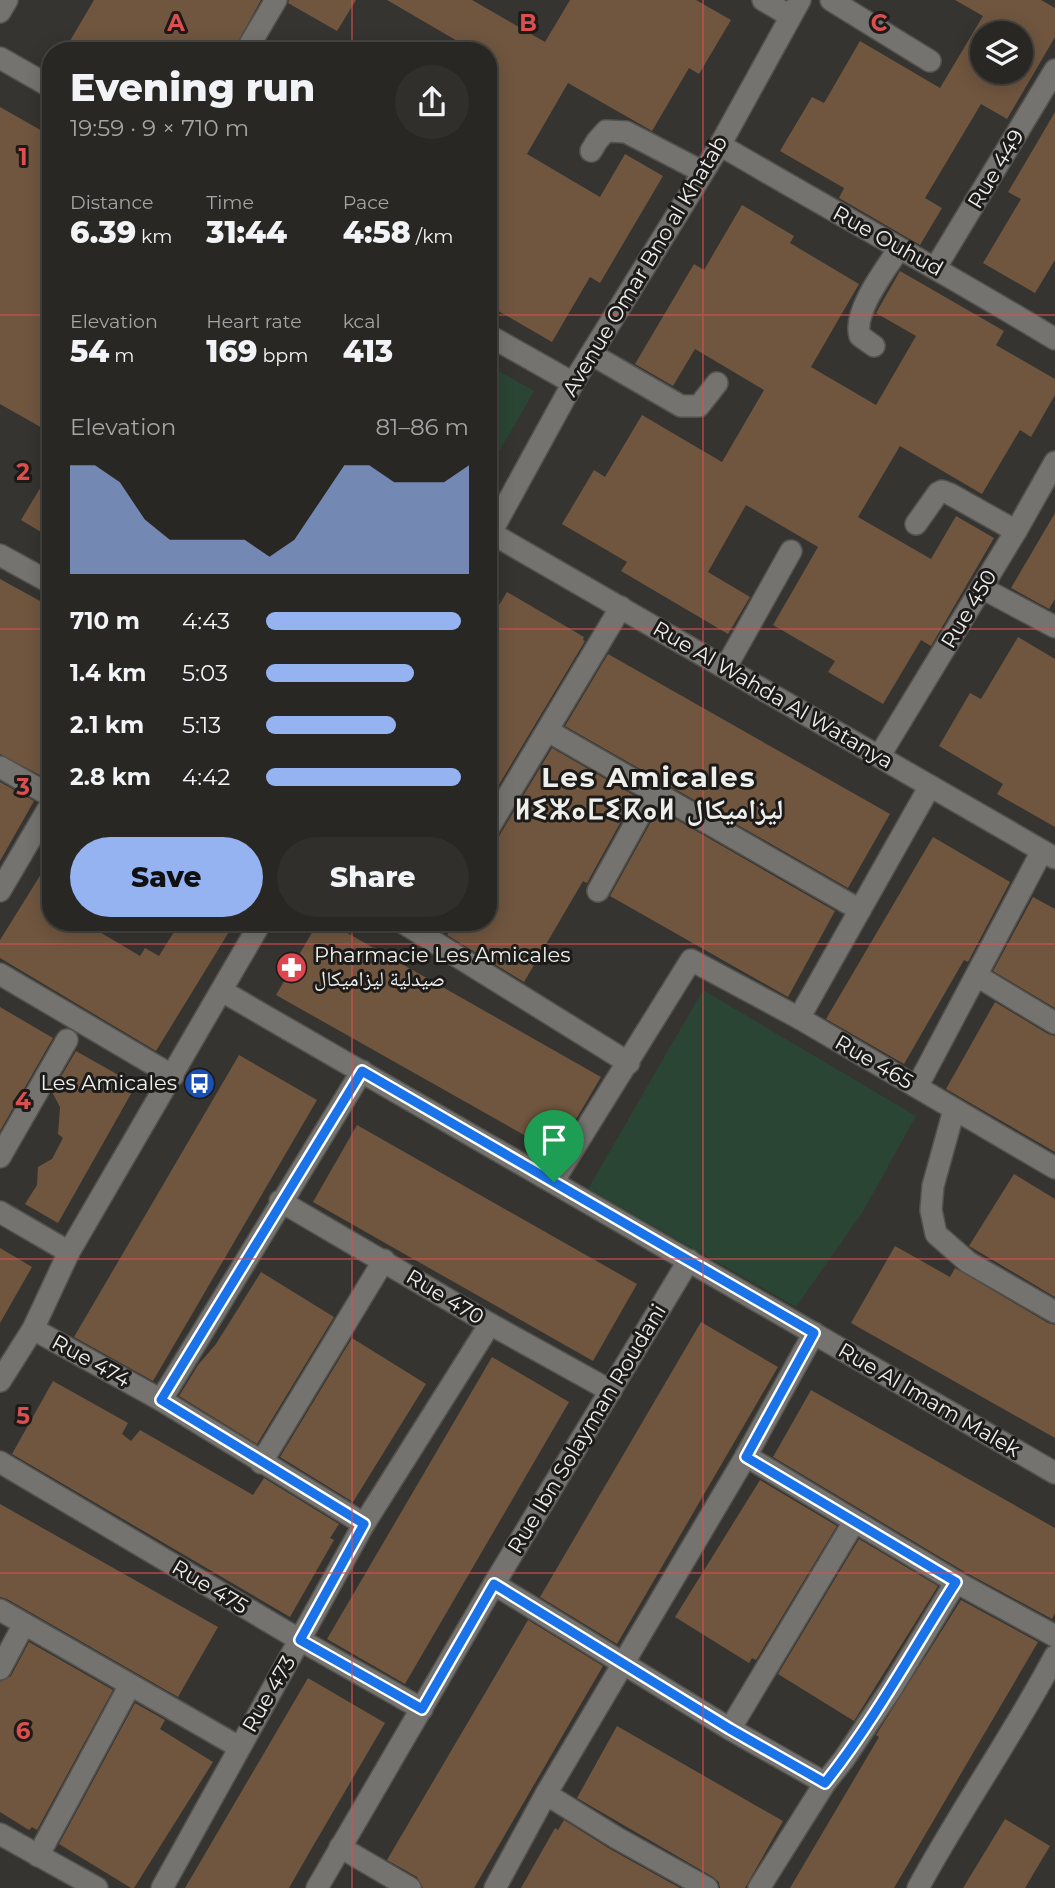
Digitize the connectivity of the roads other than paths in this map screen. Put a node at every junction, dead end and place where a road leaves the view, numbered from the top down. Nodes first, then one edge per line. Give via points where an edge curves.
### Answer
1 (7, 0) edge
2 (276, 0) edge
3 (763, 0) edge
4 (831, 0) edge
5 (795, 8) edge
6 (0, 12) edge
7 (251, 42) edge
8 (0, 58) edge
9 (930, 61) dead end
10 (1055, 70) edge
11 (42, 81) edge
12 (719, 145) junction
13 (591, 151) dead end
14 (703, 172) junction
15 (899, 249) junction
16 (936, 267) junction
17 (1055, 339) edge
18 (497, 340) edge
19 (874, 346) dead end
20 (591, 354) junction
21 (573, 383) junction
22 (717, 383) dead end
23 (1055, 462) edge
24 (497, 522) edge
25 (916, 524) dead end
26 (1016, 531) junction
27 (497, 539) edge
28 (791, 551) dead end
29 (0, 555) edge
30 (42, 578) edge
31 (982, 588) junction
32 (621, 607) junction
33 (1055, 627) edge
34 (726, 667) junction
35 (548, 732) junction
36 (880, 755) junction
37 (0, 767) edge
38 (930, 786) junction
39 (652, 793) junction
40 (42, 798) edge
41 (497, 815) edge
42 (42, 818) edge
43 (1049, 854) edge
44 (0, 891) edge
45 (598, 891) dead end
46 (860, 911) junction
47 (256, 931) edge
48 (430, 931) edge
49 (977, 976) junction
50 (2, 978) edge
51 (222, 991) junction
52 (799, 1018) junction
53 (1055, 1023) edge
54 (67, 1040) dead end
55 (629, 1063) junction
56 (362, 1071) junction
57 (173, 1076) junction
58 (918, 1087) junction
59 (954, 1110) junction
60 (0, 1157) edge
61 (1055, 1168) edge
62 (554, 1182) junction
63 (280, 1201) junction
64 (0, 1212) edge
65 (69, 1252) junction
66 (384, 1260) junction
67 (689, 1260) junction
68 (1055, 1312) edge
69 (490, 1324) junction
70 (33, 1329) junction
71 (814, 1333) junction
72 (0, 1381) edge
73 (611, 1391) junction
74 (161, 1400) junction
75 (746, 1457) junction
76 (0, 1462) edge
77 (261, 1463) junction
78 (1055, 1473) edge
79 (854, 1522) junction
80 (364, 1524) junction
81 (956, 1582) junction
82 (494, 1584) junction
83 (0, 1610) edge
84 (24, 1624) junction
85 (1055, 1636) edge
86 (300, 1640) junction
87 (1055, 1656) edge
88 (624, 1665) junction
89 (0, 1669) edge
90 (130, 1685) junction
91 (422, 1709) junction
92 (730, 1729) junction
93 (239, 1747) junction
94 (825, 1783) junction
95 (546, 1794) junction
96 (0, 1834) edge
97 (340, 1847) junction
98 (38, 1856) junction
99 (760, 1887) edge
100 (97, 1888) edge
101 (162, 1888) edge
102 (317, 1888) edge
103 (411, 1888) edge
104 (495, 1888) edge
105 (706, 1888) edge
106 (918, 1888) edge

1 - 6 street
2 - 7 street
3 - 5 street
4 - 9 street
5 - 12 street, Avenue Omar Bno al Khatab
8 - 11 street
10 - 16 street, Rue 449
12 - 14 street, Avenue Omar Bno al Khatab
12 - 15 street, Rue Ouhud
13 - 14 street via 607,131 626,132
14 - 20 street, Avenue Omar Bno al Khatab
15 - 16 street, Rue Ouhud
15 - 19 street via 859,322 860,336
16 - 17 street, Rue Ouhud
18 - 21 street
20 - 21 street, Avenue Omar Bno al Khatab
20 - 22 street via 681,406 699,406
21 - 24 street, Avenue Omar Bno al Khatab
23 - 26 street, Rue 450
25 - 26 street via 942,491
26 - 31 street, Rue 450
27 - 32 street, Rue Al Wahda Al Watanya
28 - 34 street
29 - 30 street
31 - 33 street
31 - 36 street, Rue 450
32 - 34 street, Rue Al Wahda Al Watanya
32 - 35 street
34 - 36 street, Rue Al Wahda Al Watanya
35 - 39 street
35 - 41 street
36 - 38 street, Rue Al Wahda Al Watanya
37 - 40 street
38 - 43 street, Rue Al Wahda Al Watanya
38 - 46 street
39 - 45 street
39 - 46 street
42 - 44 street
43 - 49 street
46 - 52 street
47 - 51 street
48 - 55 street
49 - 53 street
49 - 58 street
50 - 57 street
51 - 56 street, Rue Al Imam Malek
51 - 57 street
52 - 55 street, Rue 465 via 691,960
52 - 58 street, Rue 465
54 - 60 street
55 - 62 street
56 - 62 street, Rue Al Imam Malek
56 - 63 street
57 - 65 street
58 - 59 street, Rue 465
59 - 61 street, Rue 465
59 - 68 street via 933,1186 936,1234 968,1262
62 - 67 street, Rue Al Imam Malek
63 - 66 street, Rue 470
63 - 74 street
64 - 65 street
65 - 70 street
66 - 69 street, Rue 470
66 - 77 street
67 - 71 street, Rue Al Imam Malek
67 - 73 street, Rue Ibn Solayman Roudani
69 - 73 street, Rue 470
69 - 80 street, Rue 473
70 - 72 street
70 - 74 street, Rue 474
71 - 75 street
71 - 78 street, Rue Al Imam Malek
73 - 82 street, Rue Ibn Solayman Roudani
74 - 77 street, Rue 474
75 - 79 street
75 - 88 street
76 - 86 street, Rue 475
77 - 80 street, Rue 474
79 - 81 street
79 - 92 street
80 - 86 street, Rue 473
81 - 85 street
81 - 94 street via 891,1689
82 - 88 street
82 - 91 street, Rue Ibn Solayman Roudani
83 - 84 street
84 - 89 street
84 - 90 street
86 - 91 street, Rue 475
86 - 93 street, Rue 473
87 - 106 street
88 - 92 street
88 - 95 street
90 - 93 street
90 - 98 street
91 - 97 street, Rue Ibn Solayman Roudani
92 - 94 street
93 - 101 street, Rue 473
94 - 99 street
95 - 104 street
95 - 105 street
96 - 98 street
97 - 102 street, Rue Ibn Solayman Roudani
97 - 103 street
98 - 100 street

